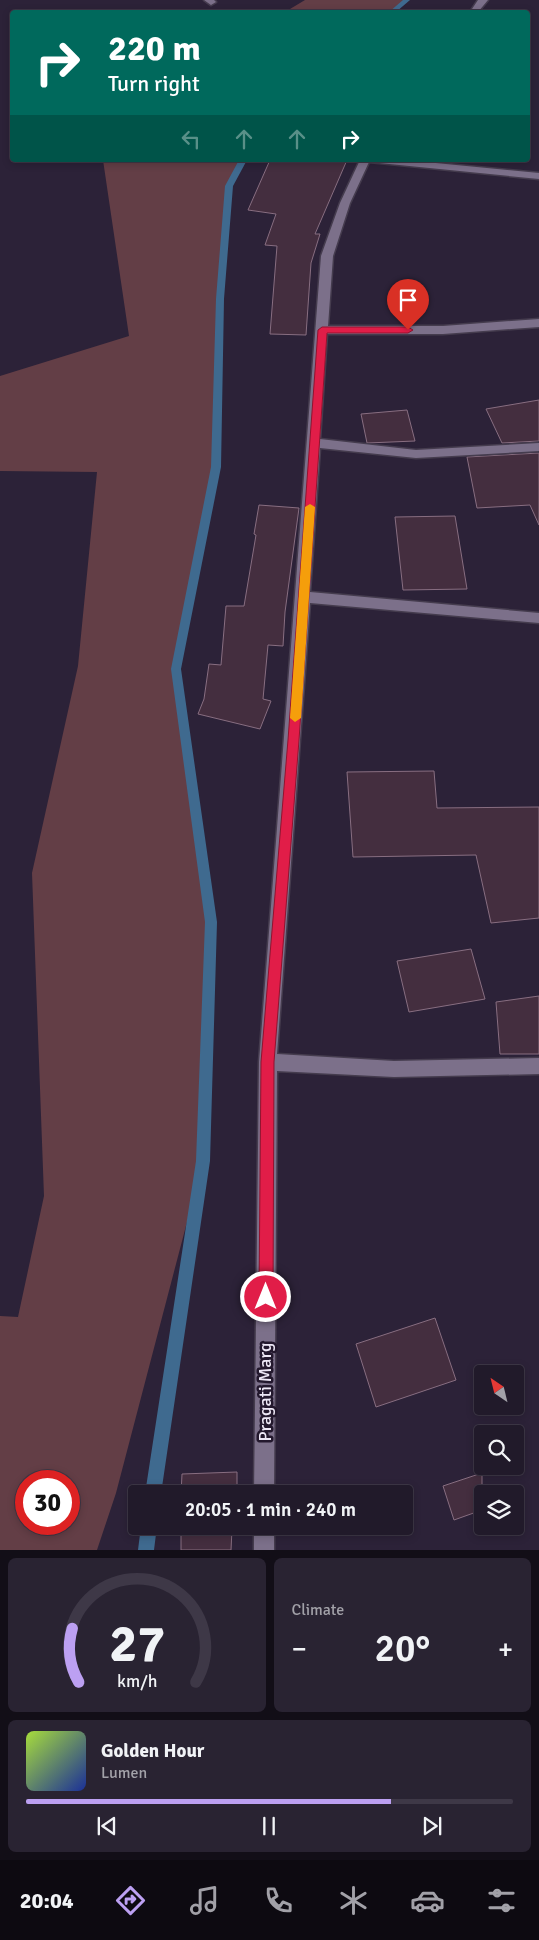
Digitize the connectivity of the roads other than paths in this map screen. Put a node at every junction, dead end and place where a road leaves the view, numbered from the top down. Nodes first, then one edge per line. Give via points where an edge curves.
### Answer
1 (364, 162) edge
2 (393, 162) edge
3 (539, 176) edge
4 (539, 323) edge
5 (322, 330) junction
6 (315, 443) junction
7 (539, 447) edge
8 (304, 597) junction
9 (539, 618) edge
10 (268, 1062) junction
11 (539, 1066) edge
12 (264, 1485) edge
13 (264, 1535) edge
14 (264, 1550) edge

1 - 5 street, Pragati Marg via 345,203 327,256
2 - 3 street
4 - 5 street via 443,330
5 - 6 street, Pragati Marg
6 - 7 street via 416,454
6 - 8 street, Pragati Marg
8 - 9 street
8 - 10 street, Pragati Marg
10 - 11 street via 394,1068
10 - 12 street, Pragati Marg
13 - 14 street

